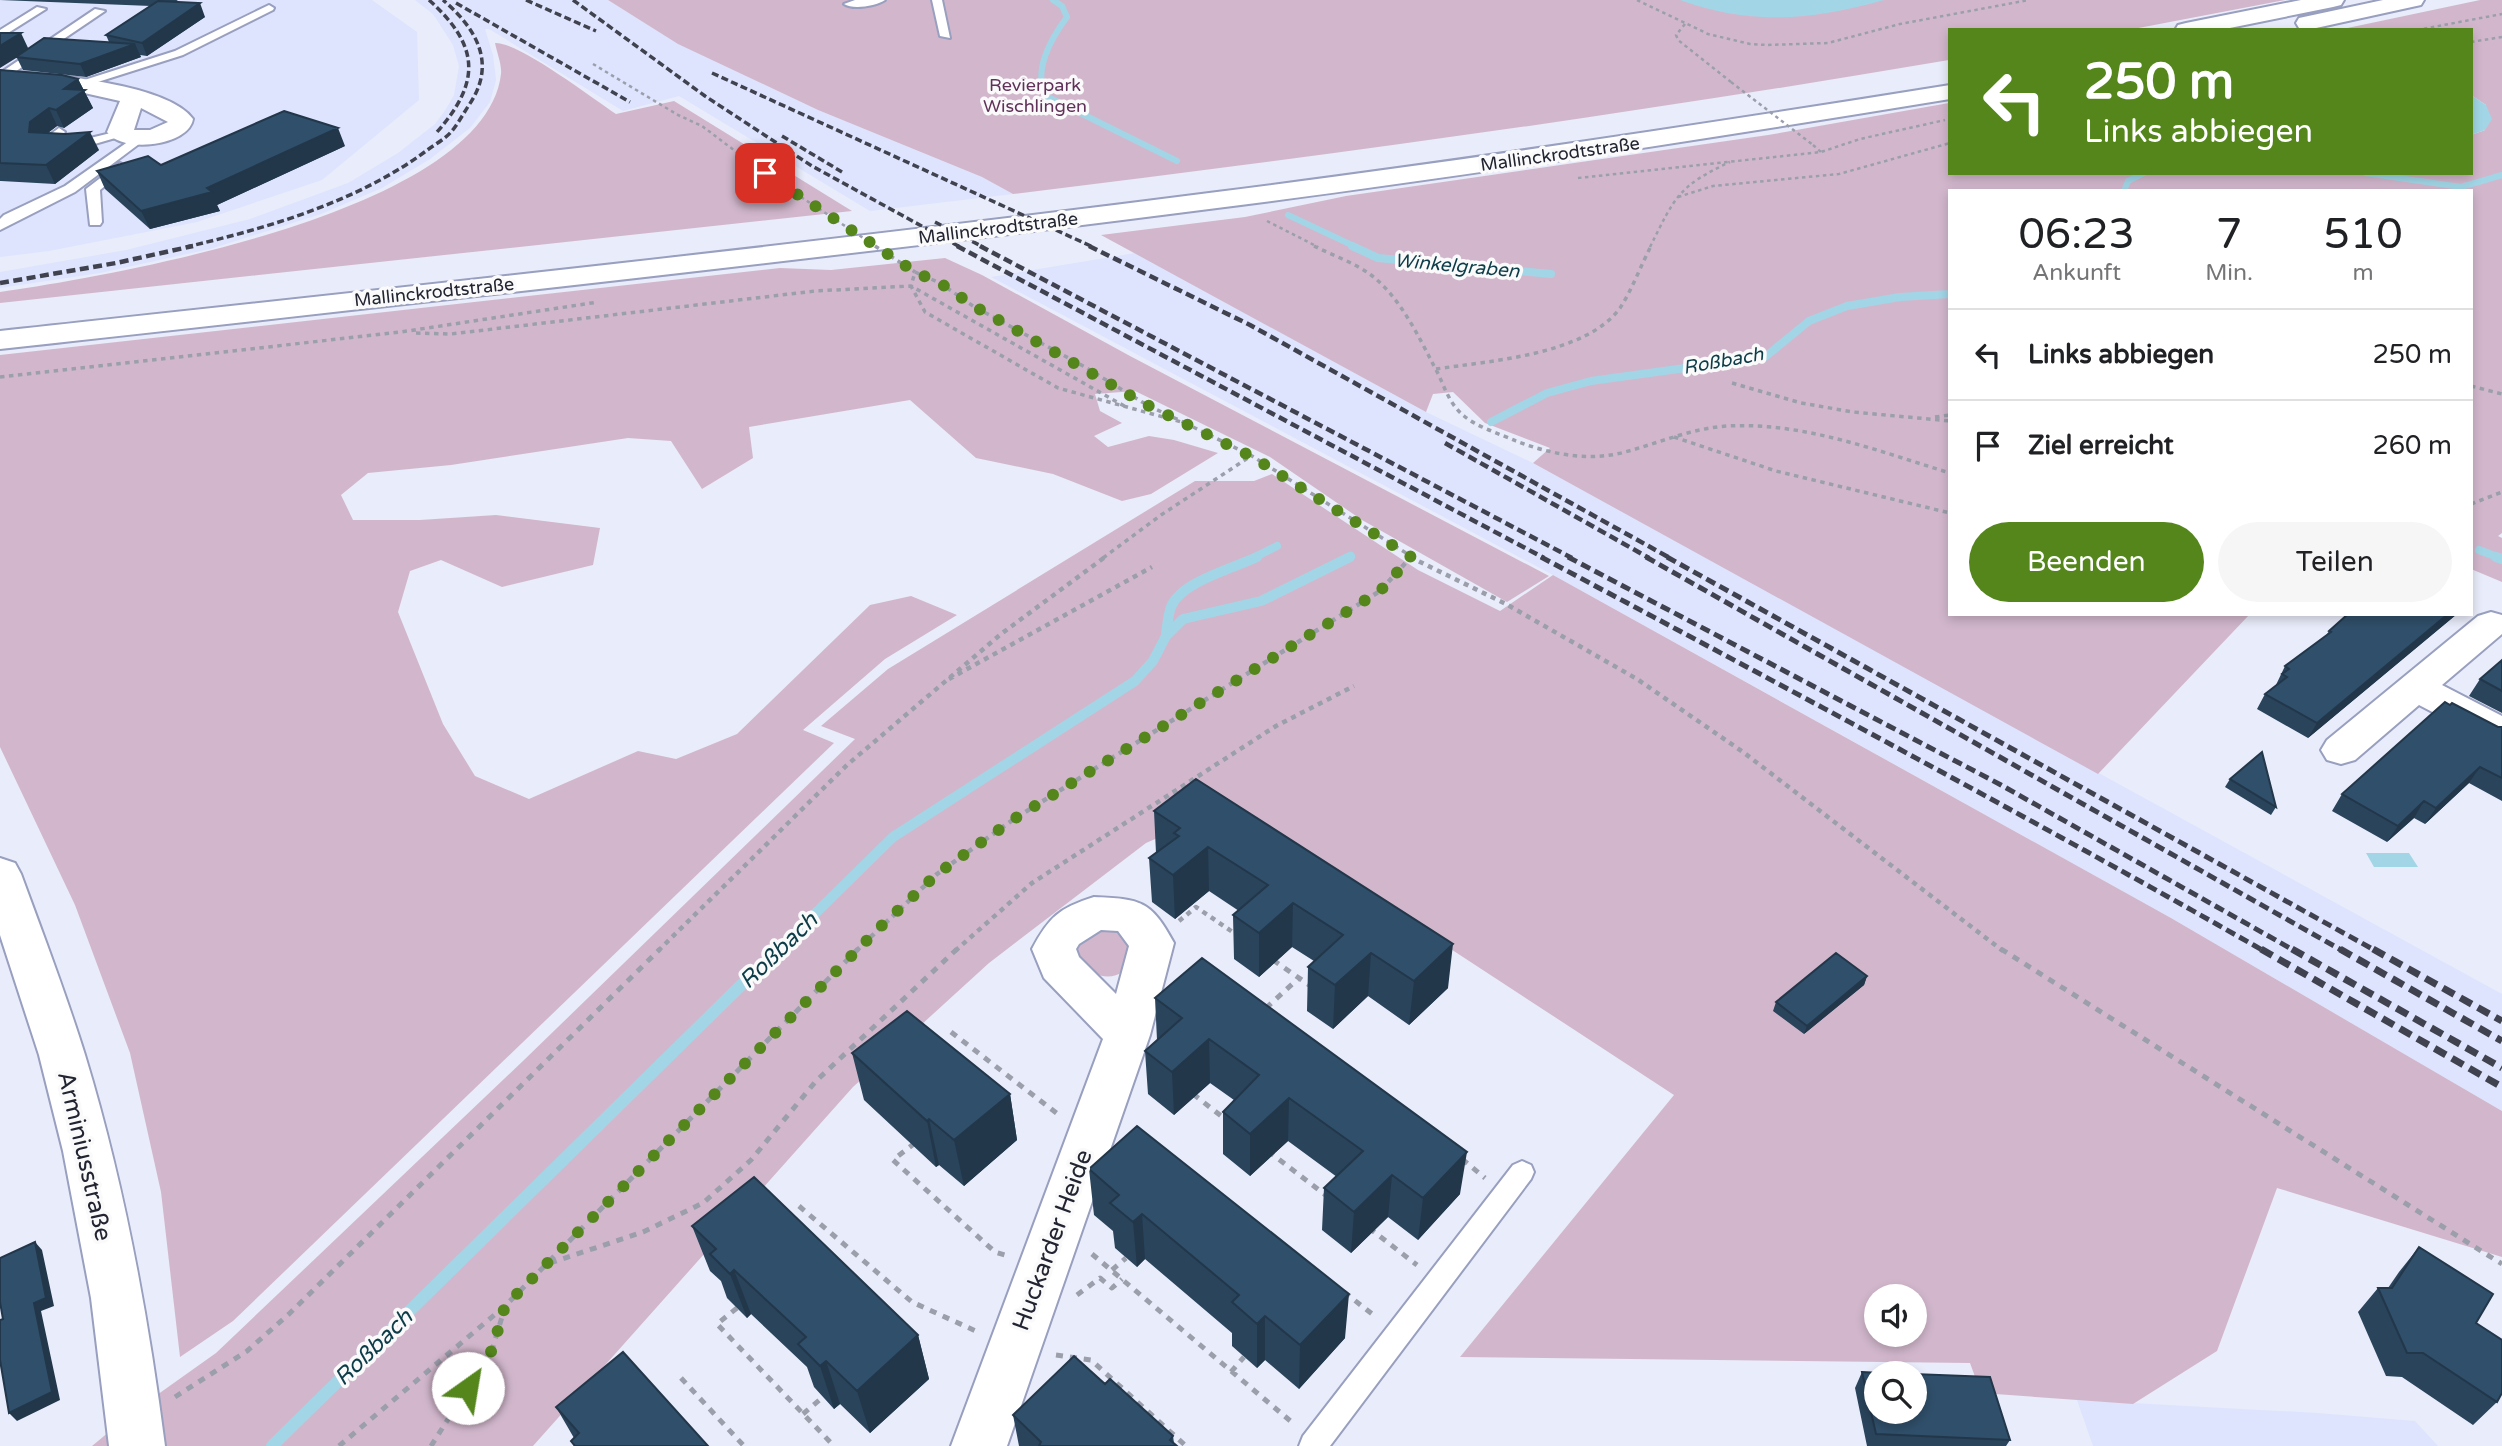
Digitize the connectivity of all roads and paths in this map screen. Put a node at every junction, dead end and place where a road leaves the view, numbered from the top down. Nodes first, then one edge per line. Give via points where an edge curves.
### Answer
1 (880, 0) edge
2 (937, 0) edge
3 (1637, 0) edge
4 (2029, 0) edge
5 (2333, 0) edge
6 (2413, 0) edge
7 (849, 4) dead end
8 (269, 8) dead end
9 (41, 9) dead end
10 (99, 11) dead end
11 (2502, 14) edge
12 (1685, 24) junction
13 (2196, 28) edge
14 (2283, 28) edge
15 (2428, 28) edge
16 (0, 35) edge
17 (946, 36) dead end
18 (2502, 37) edge
19 (2473, 42) edge
20 (593, 64) dead end
21 (1948, 72) edge
22 (0, 78) edge
23 (78, 84) junction
24 (1948, 92) edge
25 (134, 97) junction
26 (1948, 119) edge
27 (59, 132) edge
28 (155, 135) junction
29 (1948, 144) edge
30 (1734, 160) dead end
31 (1674, 199) junction
32 (3, 220) edge
33 (1266, 220) dead end
34 (95, 222) dead end
35 (915, 272) junction
36 (911, 286) junction
37 (0, 316) edge
38 (0, 340) edge
39 (1436, 369) junction
40 (0, 377) edge
41 (1732, 383) dead end
42 (2473, 387) edge
43 (2502, 394) edge
44 (1134, 411) junction
45 (1948, 415) edge
46 (1927, 418) junction
47 (1948, 421) edge
48 (1187, 425) junction
49 (1672, 436) junction
50 (1251, 456) junction
51 (1948, 472) edge
52 (2502, 492) edge
53 (2473, 503) edge
54 (1948, 513) edge
55 (1411, 557) junction
56 (1152, 567) dead end
57 (2491, 624) dead end
58 (939, 684) junction
59 (1354, 686) dead end
60 (2416, 687) junction
61 (2502, 732) edge
62 (2341, 750) dead end
63 (0, 874) edge
64 (1187, 900) edge
65 (1196, 907) junction
66 (1239, 936) edge
67 (1152, 943) junction
68 (1270, 958) edge
69 (1299, 978) junction
70 (1321, 994) edge
71 (1255, 1002) edge
72 (1266, 1008) junction
73 (1277, 1016) edge
74 (951, 1032) dead end
75 (1127, 1035) junction
76 (1189, 1091) edge
77 (1233, 1125) edge
78 (1091, 1131) junction
79 (915, 1143) edge
80 (1266, 1150) edge
81 (1461, 1158) edge
82 (1522, 1171) dead end
83 (1506, 1192) junction
84 (1333, 1200) edge
85 (1366, 1225) edge
86 (1048, 1251) junction
87 (1126, 1258) edge
88 (549, 1263) junction
89 (2502, 1264) edge
90 (1112, 1270) junction
91 (1438, 1281) junction
92 (1334, 1284) edge
93 (505, 1306) junction
94 (737, 1308) edge
95 (1399, 1333) junction
96 (1244, 1357) edge
97 (1231, 1371) junction
98 (681, 1378) dead end
99 (823, 1397) edge
100 (171, 1399) dead end
101 (803, 1414) junction
102 (1315, 1444) edge
103 (137, 1446) edge
104 (339, 1446) edge
105 (431, 1446) edge
106 (744, 1446) edge
107 (834, 1446) edge
108 (979, 1446) edge

1 - 7 lane
2 - 17 lane
3 - 12 path
4 - 12 path via 1821,44 1750,44
5 - 13 main road
6 - 14 main road
8 - 23 lane via 179,53
9 - 16 lane
10 - 22 lane
11 - 15 path
12 - 26 path, bridge via 1676,35 1678,40 1821,152
18 - 19 path
20 - 35 path, bridge via 702,126 779,184
21 - 37 main road, Mallinckrodtstraße via 1770,103 1345,164 699,241
22 - 23 main road
23 - 25 main road
24 - 38 main road, Mallinckrodtstraße via 1622,145 1195,204
25 - 28 main road via 119,132
25 - 28 main road via 181,119 180,125
27 - 28 lane via 44,145 74,146
28 - 32 lane via 70,188
28 - 34 lane via 93,189
29 - 31 path via 1839,174 1713,186
30 - 31 path via 1698,177
31 - 39 path via 1619,309 1588,335 1539,353
33 - 39 path via 1371,275 1398,304
35 - 36 path, bridge
35 - 48 path
36 - 40 path via 815,291 452,334 401,332
36 - 44 path
36 - 44 path via 925,312 1058,388
39 - 49 path via 1441,385 1465,417 1552,453 1605,456
41 - 46 path via 1801,403
42 - 43 path
44 - 48 path
45 - 46 path
46 - 47 path
48 - 50 path
49 - 51 path via 1726,426 1776,427 1827,436
49 - 54 path via 1787,475
50 - 55 path
50 - 58 path via 1161,515
52 - 53 path
55 - 88 path via 1380,591 1097,765 937,874
55 - 89 path via 1506,604 1637,679 1743,752 2003,951
56 - 58 path
57 - 60 main road
58 - 100 path via 847,765 289,1314 247,1351
59 - 88 path via 1276,726 1032,883 816,1081 751,1160 703,1203 643,1232
60 - 61 main road
60 - 62 main road
63 - 103 main road, Arminiusstraße via 62,1055 96,1194
64 - 65 path
65 - 66 path
65 - 67 path
67 - 75 main road, Huckarder Heide
67 - 75 main road via 1130,915 1094,913 1063,932 1054,949 1060,966
68 - 69 path
69 - 70 path
69 - 72 path
71 - 72 path
72 - 73 path
74 - 78 path via 1074,1126
75 - 78 main road, Huckarder Heide
76 - 77 path
78 - 86 main road, Huckarder Heide
79 - 86 path via 894,1160 995,1252
80 - 84 path
81 - 83 path
82 - 83 lane
83 - 91 lane
85 - 91 path
86 - 90 path via 1082,1246
86 - 108 main road, Huckarder Heide
87 - 90 path
88 - 93 path
90 - 97 path
91 - 95 lane
92 - 95 path
93 - 104 path
93 - 105 path via 492,1350
94 - 101 path via 717,1324
95 - 102 lane
96 - 97 path
97 - 102 path
98 - 106 path
99 - 101 path
101 - 107 path

